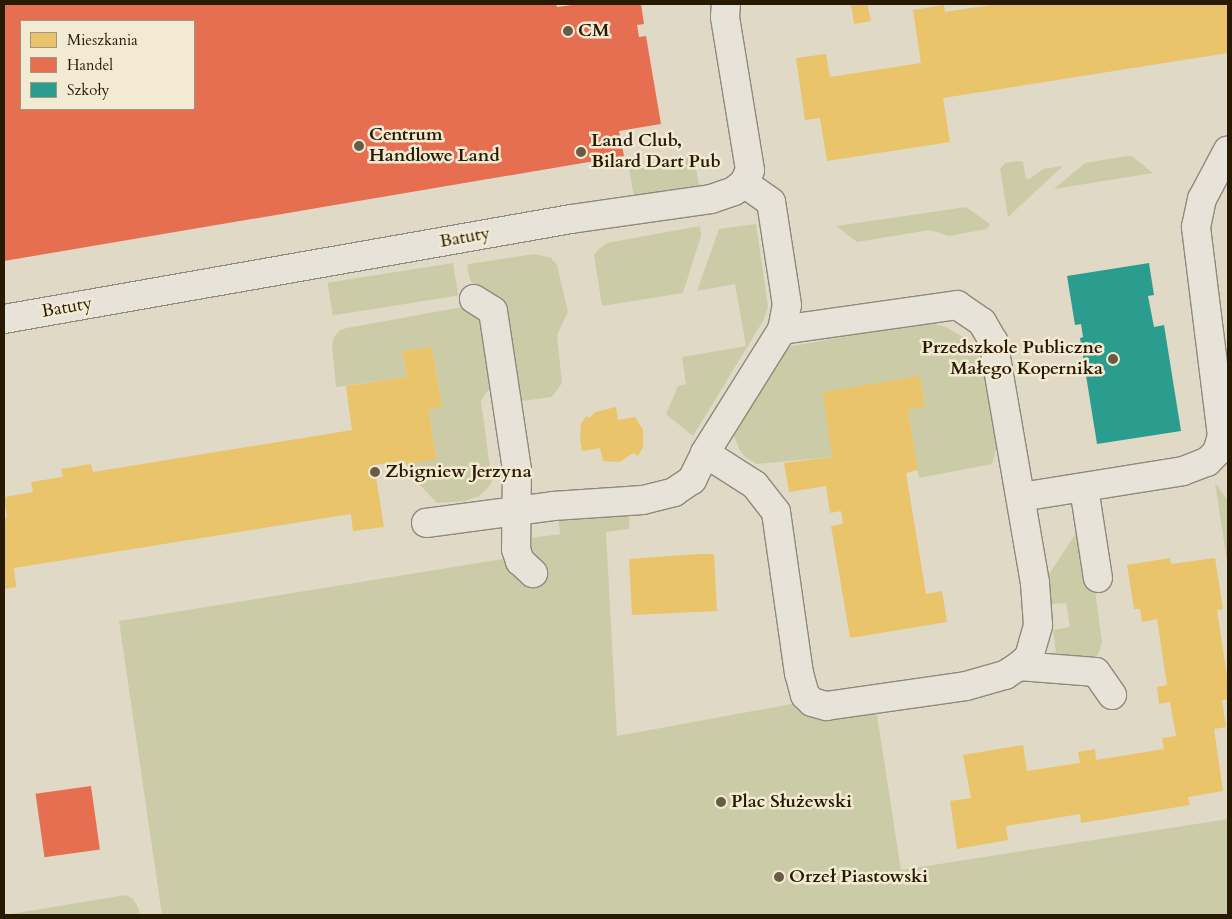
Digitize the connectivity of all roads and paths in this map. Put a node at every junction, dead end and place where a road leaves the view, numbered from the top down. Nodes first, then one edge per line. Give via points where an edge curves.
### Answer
1 (726, 4) edge
2 (1228, 150) edge
3 (744, 183) junction
4 (474, 299) dead end
5 (4, 319) edge
6 (782, 330) junction
7 (705, 453) junction
8 (1084, 488) junction
9 (1021, 497) junction
10 (515, 510) junction
11 (426, 523) dead end
12 (534, 573) dead end
13 (1098, 578) dead end
14 (1019, 666) junction
15 (1112, 695) dead end

1 - 3 street via 725,17 750,170
2 - 8 street via 1202,199 1196,227 1222,436 1217,452 1207,462 1183,471
3 - 5 street, Batuty via 734,191 711,199 561,221
3 - 6 street via 771,202 787,305
4 - 10 street via 493,311 517,470
6 - 7 street
6 - 9 street via 957,305 970,313 982,322 994,341
7 - 10 street via 692,480 674,492 643,500
7 - 14 street via 755,485 776,512 799,673 805,695 812,702 826,706 966,686 1005,674
8 - 9 street
8 - 13 street
9 - 14 street via 1035,583 1038,625 1029,657
10 - 11 street
10 - 12 street via 517,556
14 - 15 street via 1096,672

